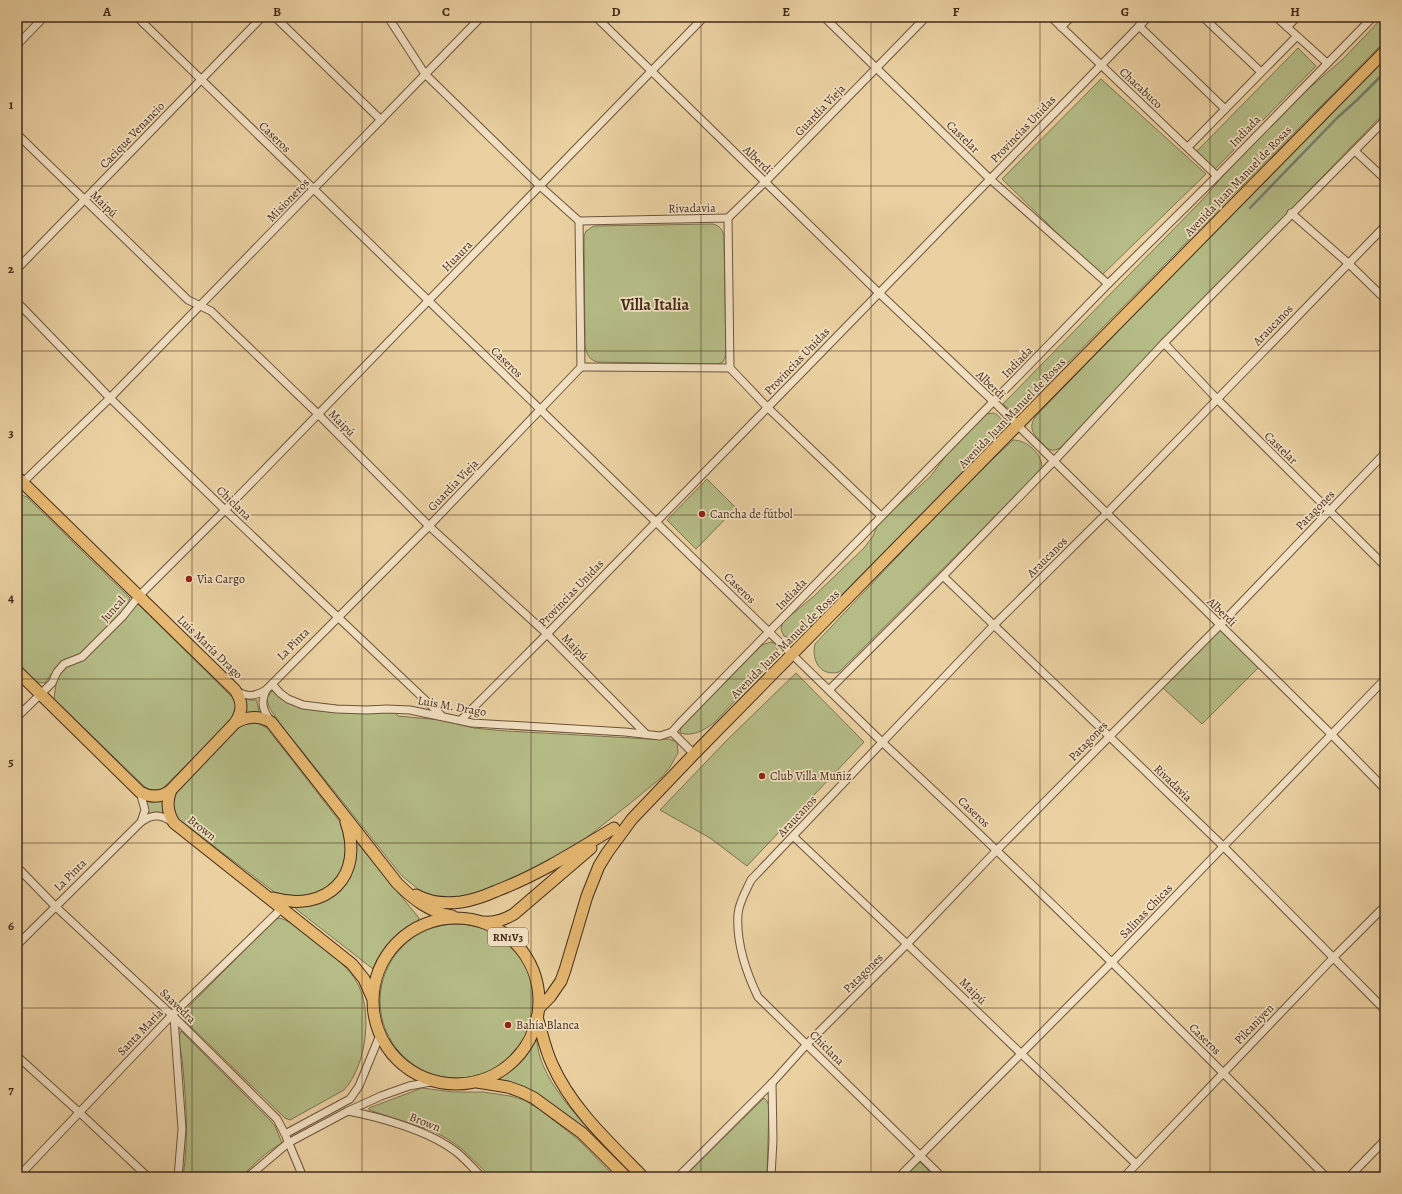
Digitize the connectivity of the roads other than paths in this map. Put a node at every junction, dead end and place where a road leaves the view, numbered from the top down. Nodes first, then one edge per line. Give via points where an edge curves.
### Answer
1 (44, 17) edge
2 (137, 17) edge
3 (262, 17) edge
4 (275, 17) edge
5 (388, 17) edge
6 (481, 17) edge
7 (596, 17) edge
8 (704, 17) edge
9 (824, 17) edge
10 (926, 17) edge
11 (1051, 17) edge
12 (1072, 17) edge
13 (1148, 17) edge
14 (1203, 17) edge
15 (1276, 17) edge
16 (1297, 17) edge
17 (1373, 17) edge
18 (1139, 26) junction
19 (1061, 27) junction
20 (1287, 27) junction
21 (1296, 36) junction
22 (17, 45) edge
23 (1385, 50) edge
24 (1327, 63) junction
25 (1100, 66) junction
26 (877, 68) junction
27 (652, 71) junction
28 (1261, 72) junction
29 (425, 74) junction
30 (201, 80) junction
31 (1225, 109) junction
32 (381, 120) junction
33 (1385, 120) edge
34 (17, 134) edge
35 (1188, 147) junction
36 (1355, 151) junction
37 (1216, 176) junction
38 (990, 179) junction
39 (1385, 179) edge
40 (765, 182) junction
41 (540, 186) junction
42 (314, 190) junction
43 (84, 200) junction
44 (1292, 213) junction
45 (728, 218) junction
46 (579, 221) junction
47 (1385, 226) edge
48 (1348, 263) junction
49 (17, 269) edge
50 (1108, 284) junction
51 (879, 293) junction
52 (1385, 299) edge
53 (428, 301) junction
54 (17, 302) edge
55 (200, 306) junction
56 (1164, 344) junction
57 (581, 367) junction
58 (730, 368) junction
59 (110, 398) junction
60 (1216, 400) junction
61 (994, 402) junction
62 (768, 407) junction
63 (541, 410) junction
64 (318, 414) junction
65 (1017, 426) junction
66 (1385, 453) edge
67 (1054, 462) junction
68 (19, 483) edge
69 (225, 510) junction
70 (1330, 510) junction
71 (1106, 514) junction
72 (881, 516) junction
73 (656, 522) junction
74 (429, 526) junction
75 (1385, 566) edge
76 (943, 576) junction
77 (138, 596) junction
78 (339, 617) junction
79 (1220, 625) junction
80 (993, 626) junction
81 (769, 632) junction
82 (547, 634) junction
83 (793, 655) junction
84 (17, 671) edge
85 (1385, 679) edge
86 (272, 684) junction
87 (235, 690) junction
88 (266, 690) junction
89 (829, 690) junction
90 (40, 694) junction
91 (441, 715) junction
92 (17, 718) edge
93 (461, 720) junction
94 (271, 722) junction
95 (235, 723) junction
96 (672, 732) junction
97 (646, 734) junction
98 (1331, 734) junction
99 (660, 736) joint
100 (1108, 736) junction
101 (882, 742) junction
102 (694, 754) junction
103 (1385, 789) edge
104 (171, 790) junction
105 (140, 792) junction
106 (657, 792) junction
107 (344, 816) junction
108 (141, 822) junction
109 (174, 823) junction
110 (614, 828) junction
111 (793, 836) junction
112 (1224, 847) junction
113 (997, 850) junction
114 (17, 867) edge
115 (397, 883) junction
116 (269, 897) junction
117 (56, 906) junction
118 (1385, 906) edge
119 (282, 908) junction
120 (738, 913) joint
121 (461, 918) junction
122 (480, 921) junction
123 (908, 944) junction
124 (17, 945) edge
125 (1334, 957) junction
126 (1112, 962) junction
127 (372, 998) junction
128 (1385, 1010) edge
129 (538, 1013) junction
130 (173, 1016) junction
131 (380, 1035) junction
132 (807, 1044) junction
133 (1021, 1053) junction
134 (17, 1056) edge
135 (1223, 1072) junction
136 (436, 1081) junction
137 (474, 1082) junction
138 (772, 1083) junction
139 (348, 1111) junction
140 (79, 1112) junction
141 (285, 1134) junction
142 (1385, 1140) edge
143 (288, 1143) junction
144 (919, 1155) junction
145 (1136, 1164) junction
146 (18, 1177) edge
147 (148, 1177) edge
148 (178, 1177) edge
149 (248, 1177) edge
150 (303, 1177) edge
151 (482, 1177) edge
152 (626, 1177) edge
153 (643, 1177) edge
154 (678, 1177) edge
155 (771, 1177) edge
156 (899, 1177) edge
157 (942, 1177) edge
158 (1124, 1177) edge
159 (1326, 1177) edge
160 (1349, 1177) edge

1 - 22 street
2 - 30 street, Caseros
3 - 30 street, Cacique Venancio
4 - 32 street
5 - 29 street
6 - 29 street, Misioneros
7 - 27 street, Alberdi
8 - 27 street, Huaura
9 - 26 street, Castelar
10 - 26 street, Guardia Vieja
11 - 19 street, Chacabuco
12 - 19 street
13 - 18 street, Provincias Unidas
14 - 28 street
15 - 20 street
16 - 20 street
17 - 24 street, Indiada
18 - 25 street, Provincias Unidas
18 - 31 street
19 - 25 street, Chacabuco
20 - 21 street
21 - 24 street
21 - 28 street
23 - 65 main road, Avenida Juan Manuel de Rosas
24 - 37 street, Indiada
25 - 35 street, Chacabuco
25 - 38 street, Provincias Unidas
26 - 38 street, Castelar
26 - 40 street, Guardia Vieja
27 - 40 street, Alberdi
27 - 41 street, Huaura
28 - 31 street
29 - 32 street, Misioneros
29 - 41 street
30 - 42 street, Caseros
30 - 43 street, Cacique Venancio
31 - 35 street
32 - 42 street, Misioneros
33 - 36 street
34 - 43 street, Maipú
35 - 37 street, Chacabuco
36 - 39 street
36 - 44 street
37 - 50 street, Indiada
38 - 50 street, Castelar
38 - 51 street, Provincias Unidas
40 - 45 street, Guardia Vieja
40 - 51 street, Alberdi
41 - 46 street
41 - 53 street, Huaura
42 - 53 street, Caseros
42 - 55 street, Misioneros
43 - 49 street, Cacique Venancio
43 - 55 street, Maipú via 188,300
44 - 48 street
44 - 56 street
45 - 46 street, Rivadavia
45 - 58 street, Rivadavia
46 - 57 street
47 - 48 street, Araucanos
48 - 52 street
48 - 60 street, Araucanos
50 - 61 street, Indiada
51 - 61 street, Alberdi
51 - 62 street, Provincias Unidas
53 - 63 street, Caseros
53 - 64 street, Huaura
54 - 59 street, Chiclana
55 - 59 street, Misioneros
55 - 64 street, Maipú via 211,311
56 - 60 street, Castelar
56 - 67 street
57 - 58 street
57 - 63 street, Guardia Vieja
58 - 62 street
59 - 68 street, Misioneros
59 - 69 street, Chiclana
60 - 70 street, Castelar
60 - 71 street, Araucanos
61 - 65 street, Alberdi
61 - 72 street, Indiada
62 - 72 street
62 - 73 street, Provincias Unidas
63 - 73 street, Caseros
63 - 74 street, Guardia Vieja
64 - 69 street, Huaura
64 - 74 street, Maipú
65 - 67 street, Alberdi
65 - 83 main road, Avenida Juan Manuel de Rosas
66 - 70 street, Patagones
67 - 71 street, Alberdi
67 - 76 street
68 - 77 main road, Luis María Drago
69 - 77 street, Juncal
69 - 78 street, Chiclana
70 - 75 street, Castelar
70 - 79 street, Patagones
71 - 79 street, Alberdi
71 - 80 street, Araucanos
72 - 81 street, Indiada
73 - 81 street, Caseros
73 - 82 street, Provincias Unidas
74 - 78 street, Guardia Vieja
74 - 82 street, Maipú
76 - 80 street, Rivadavia
76 - 89 street
77 - 87 main road, Luis María Drago
77 - 90 street, Juncal via 123,616 82,657 64,664 52,683
78 - 86 street, La Pinta
78 - 91 street, Chiclana
79 - 98 street, Alberdi
79 - 100 street, Patagones
80 - 100 street, Rivadavia
80 - 101 street, Araucanos
81 - 83 street, Caseros
81 - 96 street, Indiada
82 - 93 street, Provincias Unidas
82 - 97 street, Maipú
83 - 89 street, Caseros
83 - 102 main road, Avenida Juan Manuel de Rosas
84 - 90 main road
85 - 98 street, Salinas Chicas
86 - 88 street, La Pinta
86 - 91 street, Luis M. Drago via 280,693 303,705 336,709 410,710
87 - 88 street, La Pinta via 250,696
87 - 95 main road, Luis María Drago via 242,706
88 - 94 street via 262,705 265,715
89 - 101 street, Caseros
90 - 92 street, Juncal
90 - 105 main road
91 - 93 street, Luis M. Drago
93 - 97 street, Luis M. Drago via 472,723
94 - 95 main road via 252,717
94 - 107 main road
95 - 104 main road
96 - 99 street, Indiada
96 - 102 street
97 - 99 street, Luis M. Drago
98 - 103 street, Alberdi
98 - 112 street, Salinas Chicas
100 - 112 street, Rivadavia
100 - 113 street, Patagones
101 - 111 street, Araucanos
101 - 113 street, Caseros
102 - 106 main road, Avenida Juan Manuel de Rosas
104 - 105 main road via 154,796
104 - 109 main road, Brown via 167,805
105 - 108 street via 145,810
106 - 110 main road, Avenida Juan Manuel de Rosas
106 - 129 main road, Avenida Juan Manuel de Rosas via 623,830 599,866 561,981
107 - 115 main road
107 - 116 main road via 351,853 348,869 339,884 325,895 311,901 290,902
108 - 109 street, La Pinta via 156,815
108 - 117 street, La Pinta
109 - 116 main road, Brown
110 - 115 main road via 532,876 471,900 449,903 429,900
110 - 122 main road, Avenida Juan Manuel de Rosas via 514,914 496,922
111 - 120 street, Araucanos via 751,880
111 - 123 street, Maipú
112 - 125 street, Rivadavia
112 - 126 street, Salinas Chicas
113 - 123 street, Patagones
113 - 126 street, Caseros
114 - 117 street, Saavedra
115 - 121 main road via 428,908
116 - 119 main road, Brown
117 - 124 street, La Pinta
117 - 130 street, Saavedra
118 - 125 street, Pilcaniyen
119 - 127 main road, Brown via 352,964 364,979
119 - 130 street, Santa María
120 - 132 street, Chiclana via 744,961 758,997
121 - 122 main road, RN1V3
121 - 127 main road, RN1V3 via 442,919 424,924 407,933 382,961 375,979
122 - 129 main road, RN1V3 via 497,928 525,954 534,971 538,989
123 - 132 street, Patagones
123 - 133 street, Maipú
125 - 128 street, Rivadavia
125 - 135 street, Pilcaniyen
126 - 133 street, Salinas Chicas
126 - 135 street, Caseros
127 - 131 main road, RN1V3 via 374,1017
129 - 137 main road, RN1V3 via 522,1052 492,1075
129 - 153 main road, RN1V3 via 551,1063 565,1089 593,1125
130 - 140 street, Santa María
130 - 141 street, Saavedra via 277,1119
130 - 148 street via 182,1129
131 - 136 main road, RN1V3 via 389,1051 402,1065 418,1075
131 - 141 street via 364,1076 350,1099
132 - 138 street, Patagones
132 - 144 street, Chiclana
133 - 144 street, Salinas Chicas
133 - 145 street, Maipú
134 - 140 street
135 - 145 street, Pilcaniyen
135 - 159 street, Caseros
136 - 137 main road, RN1V3 via 455,1084
136 - 139 street via 409,1086
137 - 152 main road, RN1V3 via 508,1087 534,1098 582,1133
138 - 154 street, Patagones
138 - 155 street
139 - 143 street
139 - 151 street, Brown via 392,1122 432,1137 456,1151
140 - 146 street, Santa María
140 - 147 street
141 - 143 street, Saavedra
142 - 160 street
143 - 149 street
143 - 150 street, Saavedra
144 - 156 street, Salinas Chicas
144 - 157 street, Chiclana
145 - 158 street, Pilcaniyen

